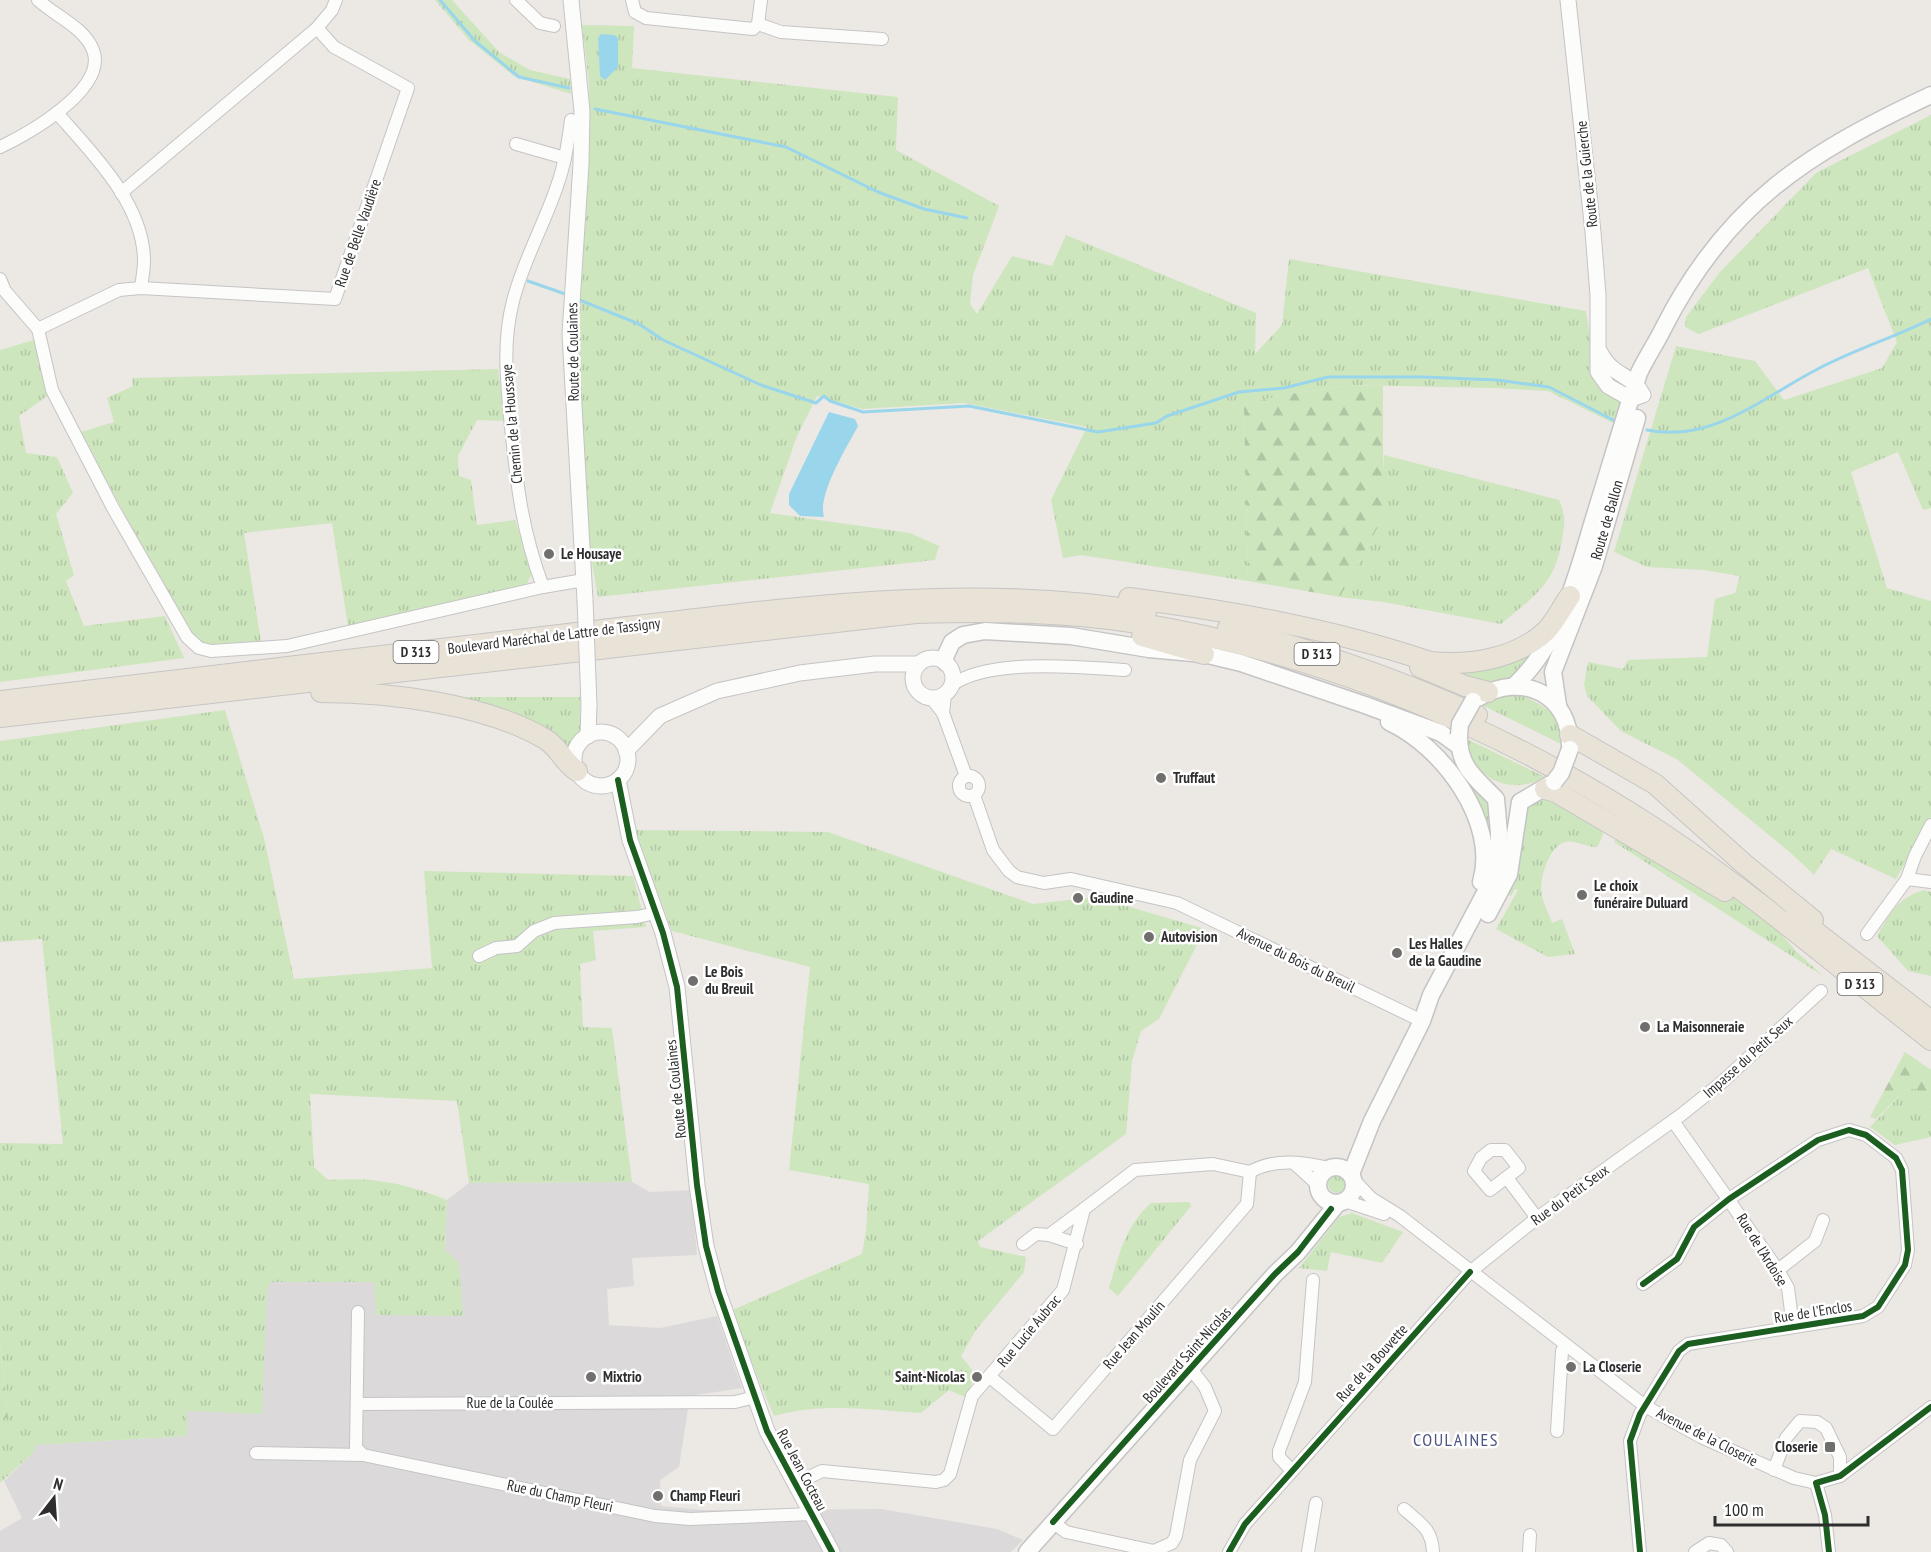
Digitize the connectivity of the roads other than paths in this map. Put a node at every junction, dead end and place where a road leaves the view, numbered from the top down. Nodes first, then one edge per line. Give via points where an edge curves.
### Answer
1 (38, 0) edge
2 (336, 0) edge
3 (516, 0) edge
4 (571, 0) edge
5 (632, 0) edge
6 (761, 0) edge
7 (1568, 0) edge
8 (758, 24) junction
9 (554, 26) dead end
10 (317, 28) junction
11 (882, 39) dead end
12 (1931, 95) edge
13 (57, 113) junction
14 (571, 120) dead end
15 (516, 144) dead end
16 (0, 147) edge
17 (565, 158) junction
18 (121, 193) junction
19 (0, 279) edge
20 (141, 288) junction
21 (38, 329) junction
22 (1637, 392) junction
23 (584, 580) junction
24 (543, 586) junction
25 (1570, 596) junction
26 (1037, 606) junction
27 (1356, 640) junction
28 (1204, 654) junction
29 (918, 664) junction
30 (900, 666) junction
31 (1125, 670) dead end
32 (913, 679) junction
33 (949, 681) junction
34 (1515, 685) junction
35 (1481, 697) junction
36 (0, 701) edge
37 (142, 701) junction
38 (1365, 705) junction
39 (1558, 705) junction
40 (0, 717) edge
41 (645, 729) junction
42 (601, 735) junction
43 (1459, 741) junction
44 (1570, 742) junction
45 (626, 751) junction
46 (577, 771) junction
47 (611, 783) junction
48 (1543, 789) junction
49 (1489, 791) junction
50 (1931, 825) edge
51 (1907, 879) junction
52 (1931, 882) edge
53 (656, 913) junction
54 (1788, 928) junction
55 (1867, 934) dead end
56 (1823, 938) junction
57 (479, 956) dead end
58 (1448, 963) junction
59 (1821, 991) dead end
60 (1422, 1021) junction
61 (1931, 1021) edge
62 (1931, 1040) edge
63 (1372, 1121) junction
64 (1673, 1121) junction
65 (1294, 1163) junction
66 (1332, 1168) junction
67 (1250, 1172) junction
68 (1352, 1177) junction
69 (1507, 1178) dead end
70 (1319, 1188) junction
71 (1729, 1199) junction
72 (1342, 1202) junction
73 (1084, 1209) junction
74 (1537, 1218) junction
75 (1823, 1220) dead end
76 (1413, 1226) junction
77 (1049, 1235) junction
78 (1023, 1244) dead end
79 (1077, 1244) junction
80 (1778, 1270) junction
81 (1470, 1272) junction
82 (1275, 1274) junction
83 (1313, 1280) dead end
84 (1643, 1284) dead end
85 (358, 1312) dead end
86 (1793, 1327) junction
87 (1565, 1345) junction
88 (1191, 1369) junction
89 (990, 1377) junction
90 (754, 1397) junction
91 (357, 1404) junction
92 (1645, 1406) junction
93 (1931, 1407) edge
94 (1557, 1431) dead end
95 (256, 1453) dead end
96 (363, 1455) junction
97 (1774, 1470) junction
98 (1292, 1471) junction
99 (1840, 1476) junction
100 (1816, 1483) junction
101 (795, 1484) junction
102 (1316, 1503) dead end
103 (1404, 1509) dead end
104 (812, 1514) junction
105 (1053, 1522) junction
106 (1530, 1535) dead end
107 (832, 1552) edge
108 (1027, 1552) edge
109 (1229, 1552) edge
110 (1308, 1552) edge
111 (1432, 1552) edge
112 (1529, 1552) edge
113 (1640, 1552) edge
114 (1695, 1552) edge
115 (1727, 1552) edge
116 (1829, 1552) edge

1 - 13 street via 79,31 96,61 88,82
2 - 10 street
3 - 9 street via 540,23
4 - 23 street, Route de Coulaines via 582,111 570,334
5 - 8 street via 635,12 646,18 753,29
6 - 8 street
7 - 22 street, Route de la Guierche via 1593,232 1597,365 1608,386
8 - 11 street via 782,32
10 - 18 street
10 - 20 street, Rue de Belle Vaudière via 334,47 408,88 335,298
12 - 22 main road, Route de Ballon via 1831,148 1753,203 1720,238 1694,274 1648,352
13 - 16 street
13 - 18 street via 113,177
14 - 17 street, Chemin de la Houssaye
15 - 17 street
17 - 24 street, Chemin de la Houssaye via 513,300 505,370 519,501 528,546
18 - 20 street via 141,237
19 - 21 street via 5,291
20 - 21 street, Rue de Belle Vaudière via 119,290
21 - 24 street via 52,390 113,508 187,637 199,648 211,651 288,646
22 - 25 main road, Route de Ballon
22 - 39 main road, Route de Ballon via 1594,566 1552,672
23 - 24 street
23 - 42 street, Route de Coulaines, bridge via 589,705
25 - 27 highway via 1547,630 1515,652 1498,657 1430,662
25 - 34 main road, Route de Ballon via 1549,644 1534,667
26 - 27 highway via 1048,591 1169,603
26 - 28 highway
26 - 36 highway, Boulevard Maréchal de Lattre de Tassigny / D 313 via 971,597 831,606
26 - 37 highway, Boulevard Maréchal de Lattre de Tassigny / D 313 via 916,613
26 - 54 highway, D 313 via 1215,638 1363,683 1458,721 1575,779 1644,822
26 - 56 highway, D 313 via 1102,604 1217,625 1281,641 1442,700 1516,732 1591,772 1684,833
27 - 35 highway via 1465,686
28 - 33 main road via 1071,636 986,631 963,635 952,642 944,659
28 - 38 main road
29 - 30 street
29 - 32 street
29 - 33 street via 930,658
30 - 32 street
30 - 41 street via 875,664 800,673 717,691 674,708
31 - 33 street via 1037,665
32 - 33 street via 920,694
33 - 60 street, Avenue du Bois du Breuil via 943,713 966,776 979,783 974,795 993,850 1017,877 1044,883 1071,879 1177,903
34 - 35 main road
34 - 39 main road via 1535,689
35 - 43 main road, bridge via 1460,724
37 - 40 highway, Boulevard Maréchal de Lattre de Tassigny / D 313
37 - 46 highway via 308,692 388,694 518,726 555,746 565,763
38 - 43 main road
38 - 58 main road via 1434,756 1464,793 1482,829 1484,873
39 - 44 main road
41 - 42 street
41 - 45 street
42 - 45 street, Route de Coulaines
42 - 46 street via 575,751
43 - 49 main road via 1465,768
44 - 48 main road, bridge via 1564,766
44 - 56 highway via 1655,784 1820,925
45 - 47 street, Route de Coulaines via 627,764
46 - 47 street via 590,784
47 - 53 street, Route de Coulaines
48 - 49 main road via 1512,798
48 - 54 highway via 1557,792 1731,895 1775,927
48 - 60 main road via 1520,802 1513,858 1502,889 1439,999
49 - 58 main road via 1496,799 1498,811 1498,860 1485,896
50 - 51 street
51 - 52 street
51 - 55 street
53 - 57 street via 554,923 534,931 518,946 496,948
53 - 90 street, Route de Coulaines via 677,987 706,1246
54 - 62 highway, D 313
56 - 61 highway, D 313
58 - 60 main road
59 - 64 street, Impasse du Petit Seux
60 - 63 main road
63 - 66 main road via 1349,1154
63 - 68 main road
64 - 71 street, Rue de l'Ardoise
64 - 74 street, Rue du Petit Seux
65 - 66 street
65 - 67 street via 1262,1165
65 - 70 street
66 - 68 main road
66 - 70 main road via 1321,1175
67 - 73 street via 1213,1164 1135,1170
67 - 89 street, Rue Jean Moulin via 1247,1204 1053,1429
68 - 72 main road via 1353,1192
68 - 76 street, Avenue de la Closerie via 1371,1198
69 - 74 street
70 - 72 main road via 1327,1200
70 - 82 main road, Boulevard Saint-Nicolas via 1310,1221
71 - 80 street, Rue de l'Ardoise
71 - 84 street, Rue de l'Enclos via 1694,1227 1677,1259
71 - 86 street, Rue de l'Enclos via 1818,1140 1849,1130 1866,1135 1896,1158 1902,1170 1908,1250 1905,1265 1878,1307 1863,1316
72 - 76 street, Avenue de la Closerie via 1366,1206
72 - 82 main road, Boulevard Saint-Nicolas
73 - 77 street
73 - 79 street, Rue Lucie Aubrac
74 - 81 street, Rue du Petit Seux
75 - 80 street via 1815,1241
76 - 81 street, Avenue de la Closerie
77 - 78 street via 1036,1234
77 - 79 street
79 - 89 street, Rue Lucie Aubrac via 1063,1290
80 - 86 street, Rue de l'Ardoise via 1788,1288
81 - 87 street, Avenue de la Closerie
81 - 98 street, Rue de la Bouvette
82 - 88 main road, Boulevard Saint-Nicolas
83 - 98 street via 1305,1382 1279,1451 1279,1457
85 - 91 street
86 - 92 street, Rue de l'Enclos via 1683,1346
87 - 92 street, Avenue de la Closerie
87 - 94 street
88 - 105 main road, Boulevard Saint-Nicolas
88 - 105 street via 1214,1403 1215,1411 1190,1460 1172,1543 1154,1551 1066,1532
89 - 101 street, Rue Lucie Aubrac via 972,1396 950,1474 944,1480 822,1471
90 - 91 street, Rue de la Coulée via 735,1402
90 - 101 street, Rue Jean Cocteau
91 - 96 street via 356,1448
92 - 97 street, Avenue de la Closerie
92 - 113 street, Rue de l'Enclos via 1630,1441
93 - 99 street
95 - 96 street, Rue du Champ Fleuri
96 - 104 street, Rue du Champ Fleuri via 655,1516 690,1519
97 - 99 street, Avenue de la Closerie via 1786,1438 1800,1421 1808,1420 1826,1428 1840,1457
97 - 100 street, Avenue de la Closerie
98 - 109 street, Rue de la Bouvette via 1245,1524
99 - 100 street
100 - 116 street
101 - 104 street, Rue Jean Cocteau
102 - 110 street
103 - 111 street via 1428,1531
104 - 107 street, Rue Jean Cocteau
105 - 108 main road, Boulevard Saint-Nicolas
106 - 112 street
114 - 115 street via 1709,1543 1721,1545

